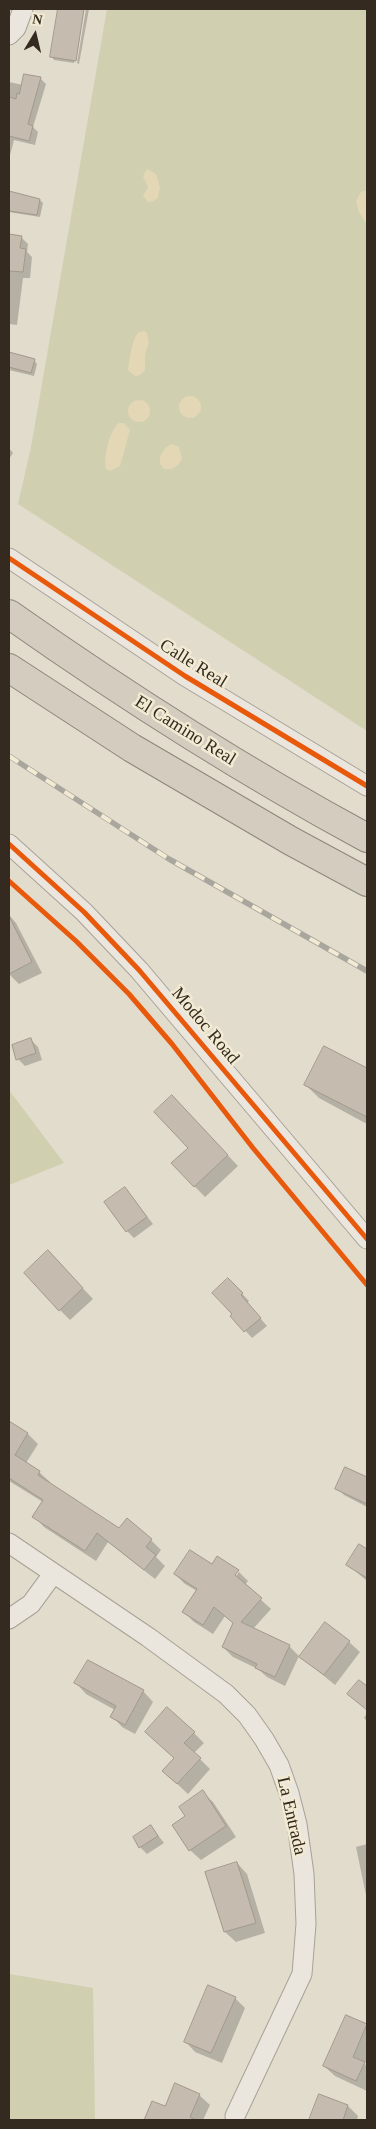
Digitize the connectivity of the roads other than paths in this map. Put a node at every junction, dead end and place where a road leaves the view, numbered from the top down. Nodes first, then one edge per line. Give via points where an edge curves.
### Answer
1 (23, 9) edge
2 (9, 35) edge
3 (9, 558) edge
4 (9, 614) edge
5 (9, 668) edge
6 (367, 786) edge
7 (367, 838) edge
8 (9, 844) edge
9 (367, 882) edge
10 (367, 1240) edge
11 (9, 1543) edge
12 (53, 1574) junction
13 (9, 1619) edge
14 (235, 2116) dead end

1 - 2 street via 16,28
3 - 6 street, Calle Real via 177,671
4 - 7 highway, El Camino Real via 152,711
5 - 9 highway via 132,748
8 - 10 street, Modoc Road via 84,912 139,970
11 - 12 street, La Entrada
12 - 13 street via 32,1604
12 - 14 street, La Entrada via 226,1694 264,1739 279,1765 289,1793 304,1874 306,1924 302,1974

